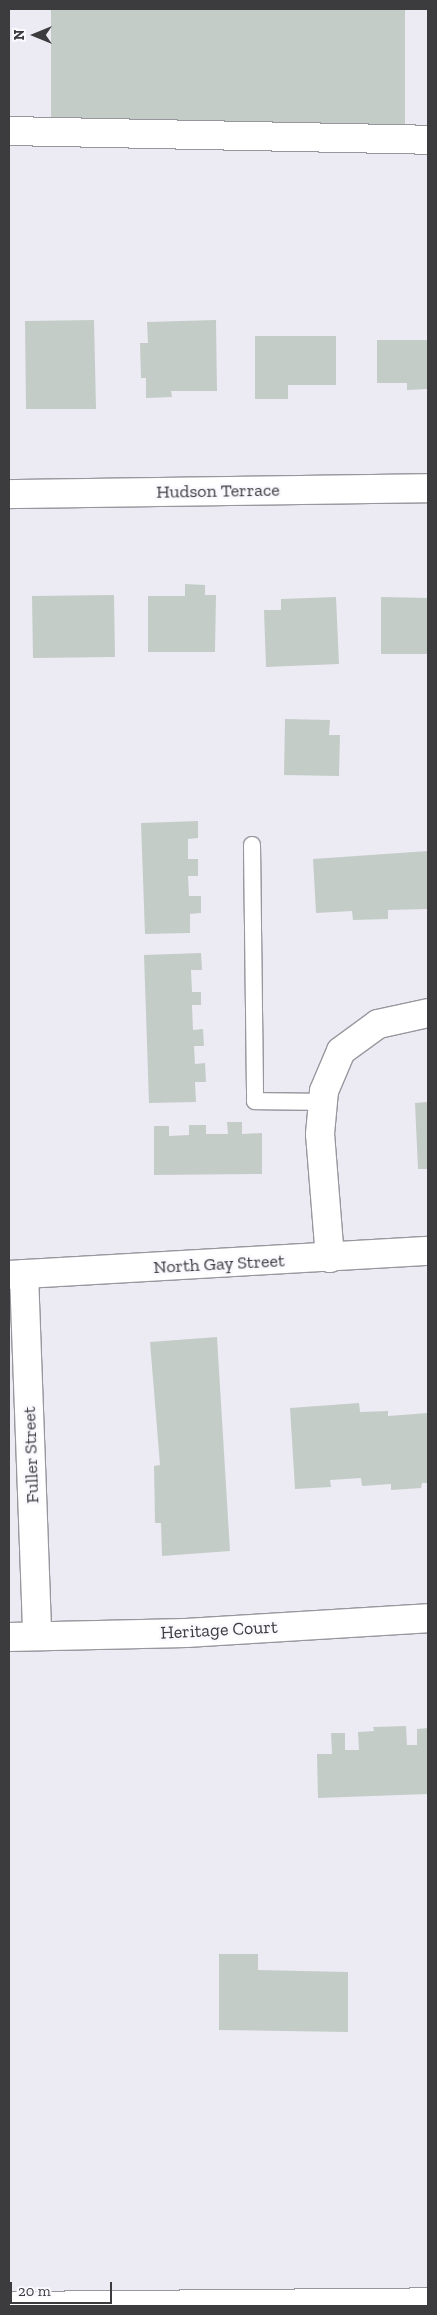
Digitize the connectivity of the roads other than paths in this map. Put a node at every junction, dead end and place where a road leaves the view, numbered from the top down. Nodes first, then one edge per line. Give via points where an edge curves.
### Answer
1 (9, 131) edge
2 (428, 140) edge
3 (428, 488) edge
4 (9, 494) edge
5 (252, 845) dead end
6 (428, 1013) edge
7 (323, 1102) junction
8 (428, 1251) edge
9 (330, 1258) junction
10 (16, 1274) edge
11 (428, 1618) edge
12 (37, 1636) junction
13 (9, 1637) edge
14 (428, 2302) edge
15 (9, 2306) edge

1 - 2 street
3 - 4 street, Hudson Terrace
5 - 7 lane via 255,1100
6 - 7 street via 378,1024 341,1051 324,1091
7 - 9 street via 320,1134
8 - 9 street, North Gay Street
9 - 10 street, North Gay Street
10 - 12 street, Fuller Street
11 - 12 street, Heritage Court via 186,1633
12 - 13 street, Heritage Court
14 - 15 street

